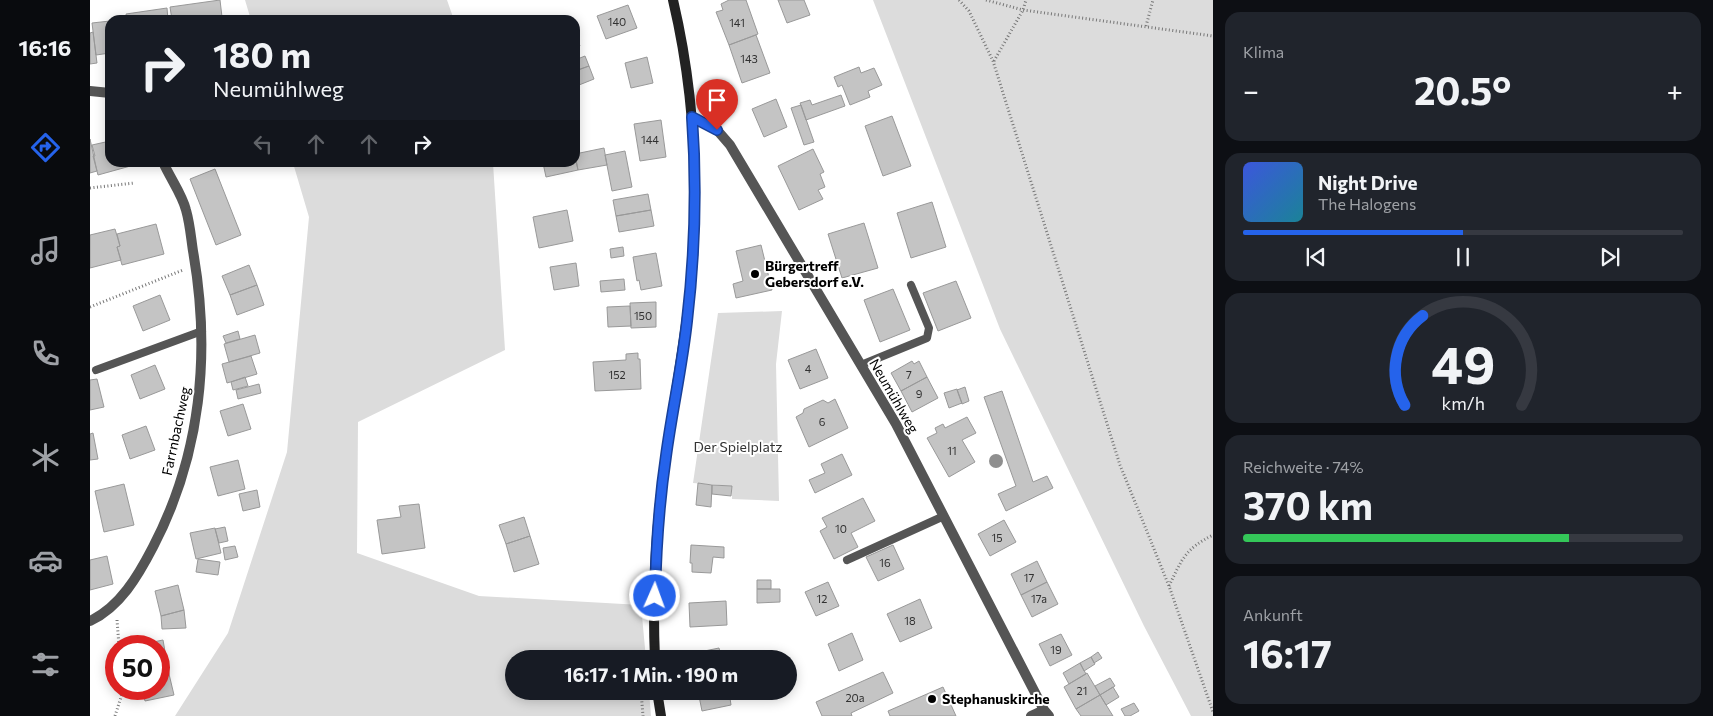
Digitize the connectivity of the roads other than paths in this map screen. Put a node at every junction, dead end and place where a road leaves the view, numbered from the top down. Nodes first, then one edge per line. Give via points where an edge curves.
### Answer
1 (673, 0) edge
2 (90, 91) edge
3 (105, 92) edge
4 (692, 117) junction
5 (165, 167) edge
6 (911, 285) dead end
7 (202, 331) junction
8 (861, 364) junction
9 (96, 370) dead end
10 (944, 516) junction
11 (847, 560) dead end
12 (90, 621) edge
13 (655, 650) edge
14 (658, 700) edge
15 (1047, 713) edge
16 (661, 716) edge
17 (1031, 716) edge

1 - 4 main road via 686,63
2 - 3 street
4 - 8 street, Neumühlweg via 717,130 730,145
4 - 13 main road via 695,185 692,271 660,503
5 - 7 street, Farrnbachweg via 186,209 196,266
6 - 8 lane via 930,328 927,338
7 - 9 lane
7 - 12 street, Farrnbachweg via 200,390 192,438 160,534 132,584 116,602
8 - 10 street, Neumühlweg
10 - 11 lane
10 - 15 street, Neumühlweg
14 - 16 main road
15 - 17 street, Neumühlweg

